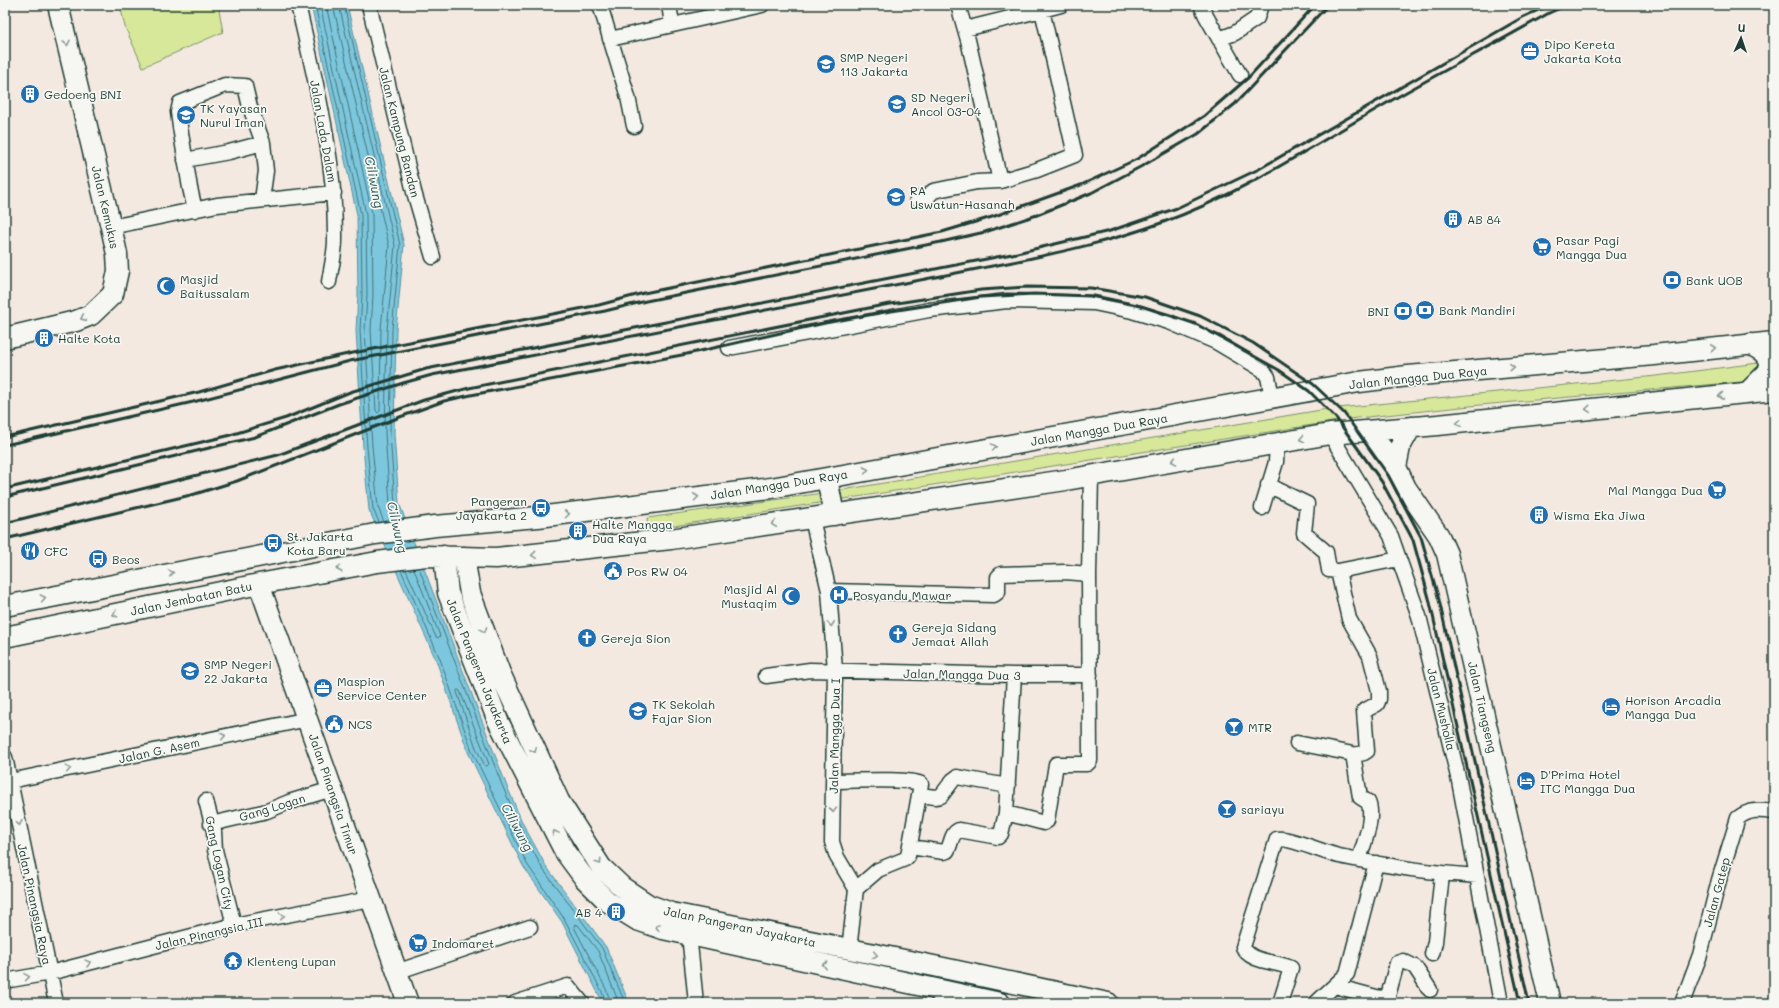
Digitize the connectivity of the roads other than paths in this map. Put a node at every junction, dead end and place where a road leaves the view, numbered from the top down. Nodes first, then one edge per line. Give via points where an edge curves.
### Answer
1 (58, 5) edge
2 (298, 5) edge
3 (369, 5) edge
4 (600, 5) edge
5 (669, 5) edge
6 (762, 5) edge
7 (1061, 5) edge
8 (1201, 5) edge
9 (1261, 5) edge
10 (959, 6) edge
11 (1042, 10) junction
12 (672, 24) junction
13 (965, 29) junction
14 (610, 39) junction
15 (1219, 39) junction
16 (1240, 75) dead end
17 (634, 126) dead end
18 (263, 143) junction
19 (185, 160) junction
20 (1000, 181) junction
21 (334, 193) junction
22 (917, 199) dead end
23 (262, 200) junction
24 (195, 210) junction
25 (111, 227) junction
26 (434, 257) dead end
27 (330, 282) dead end
28 (5, 338) edge
29 (1774, 342) edge
30 (1750, 344) junction
31 (729, 348) dead end
32 (1774, 390) edge
33 (1747, 393) junction
34 (1272, 397) junction
35 (1411, 427) junction
36 (1369, 431) junction
37 (1330, 434) junction
38 (1277, 444) junction
39 (1396, 467) junction
40 (1091, 476) junction
41 (827, 478) junction
42 (1268, 485) junction
43 (1262, 508) dead end
44 (834, 515) junction
45 (812, 519) junction
46 (435, 556) junction
47 (464, 557) junction
48 (1400, 559) junction
49 (1338, 571) junction
50 (1089, 574) junction
51 (259, 584) junction
52 (829, 591) junction
53 (5, 606) edge
54 (5, 637) edge
55 (835, 670) junction
56 (1014, 675) junction
57 (1090, 675) junction
58 (766, 676) dead end
59 (517, 714) junction
60 (308, 719) junction
61 (498, 721) junction
62 (1297, 743) dead end
63 (1353, 755) junction
64 (5, 757) edge
65 (833, 780) junction
66 (10, 781) junction
67 (1008, 786) junction
68 (332, 788) junction
69 (920, 795) junction
70 (206, 801) dead end
71 (1774, 812) edge
72 (1006, 813) junction
73 (211, 824) junction
74 (910, 847) junction
75 (1359, 860) junction
76 (1376, 863) junction
77 (1442, 874) junction
78 (1477, 876) junction
79 (856, 889) junction
80 (370, 899) junction
81 (234, 925) junction
82 (530, 927) dead end
83 (689, 934) junction
84 (849, 950) junction
85 (1432, 954) dead end
86 (910, 961) junction
87 (934, 966) junction
88 (396, 972) junction
89 (50, 973) junction
90 (5, 981) edge
91 (906, 983) junction
92 (1335, 986) junction
93 (1430, 990) dead end
94 (935, 996) edge
95 (56, 1003) edge
96 (408, 1003) edge
97 (515, 1003) edge
98 (582, 1003) edge
99 (696, 1003) edge
100 (1000, 1003) edge
101 (1108, 1003) edge
102 (1280, 1003) edge
103 (1316, 1003) edge
104 (1501, 1003) edge
105 (1550, 1003) edge
106 (1682, 1003) edge

1 -> 25 main road, Jalan Kemukus
2 - 21 street, Jalan Lada Dalam via 326,132
3 - 26 street, Jalan Kampung Bandan via 414,192
4 - 14 street
5 - 12 street
6 - 12 street
7 - 11 street
8 - 15 street
9 - 15 street via 1257,18 1235,33
10 - 13 street
11 - 13 street
11 - 20 street via 1075,155
12 - 14 street
13 - 20 street
14 - 17 street
15 - 16 street
18 - 19 street
18 - 19 street via 245,86 225,86 180,103 178,112
18 - 23 street via 266,171
19 - 24 street
20 - 22 street via 977,182 933,191 930,196
21 - 23 street
21 - 27 street, Jalan Lada Dalam via 335,242
23 - 24 street
24 - 25 street
25 -> 28 main road, Jalan Kemukus via 118,271 113,294 91,315
29 - 30 main road, Jalan Mangga Dua Raya
30 - 33 main road via 1763,352 1771,362 1768,372
34 -> 30 main road, Jalan Mangga Dua Raya via 1408,376 1559,364
31 - 34 street via 928,310 1006,301 1094,304 1132,310 1216,342 1263,370 1268,377
32 - 33 main road
33 -> 35 main road
41 -> 34 main road, Jalan Mangga Dua Raya
35 - 36 main road
35 - 39 main road via 1400,447
36 - 37 main road
36 - 39 main road, Jalan Tiangseng
37 -> 38 main road
37 - 48 street, Jalan Musholla via 1391,536
38 -> 40 main road
38 - 42 street via 1276,462
39 - 105 main road, Jalan Tiangseng via 1406,488 1439,536 1447,554
40 - 44 main road
40 - 50 street
41 - 44 main road
53 -> 41 main road, Jalan Mangga Dua Raya via 375,534 538,517 771,488
42 - 43 street
42 - 49 street via 1307,504 1304,533 1326,552 1329,570
44 - 45 main road
45 -> 47 main road via 537,555
45 - 52 street, Jalan Mangga Dua I
46 - 47 main road
46 -> 51 main road, Jalan Jembatan Batu via 377,562
46 - 61 main road, Jalan Pangeran Jayakarta
47 -> 59 main road, Jalan Pangeran Jayakarta via 470,593
48 - 49 street
48 - 78 street, Jalan Musholla via 1419,616 1446,723
49 - 63 street via 1349,619 1370,656 1379,692 1377,704 1364,711 1367,751
50 - 52 street via 1001,574 998,577 998,592 994,595
50 - 57 street
51 -> 54 main road, Jalan Jembatan Batu
51 - 60 main road, Jalan Pinangsia Timur
52 -> 55 street, Jalan Mangga Dua I
55 - 56 street, Jalan Mangga Dua 3
55 - 58 street, Jalan Mangga Dua 3 via 810,670
55 - 65 street, Jalan Mangga Dua I
56 - 57 street, Jalan Mangga Dua 3
56 - 67 street
57 - 72 street via 1089,763 1056,764 1046,822
59 - 61 main road
59 -> 84 main road, Jalan Pangeran Jayakarta via 559,801 601,867 622,887 649,905 672,913
66 -> 60 street, Jalan G. Asem
60 - 68 main road, Jalan Pinangsia Timur
83 -> 61 main road, Jalan Pangeran Jayakarta via 637,920 608,902 585,880 562,846
62 - 63 street
63 - 75 street via 1360,797 1370,806 1368,831
64 - 66 street, Jalan Pinangsia Raya
65 - 69 street via 918,782 921,784
65 -> 79 street, Jalan Mangga Dua I via 832,842 837,857
66 -> 89 street, Jalan Pinangsia Raya
67 - 69 street via 957,777 941,796
67 - 72 street
68 - 73 street, Gang Logan via 267,811
68 - 80 main road, Jalan Pinangsia Timur
69 - 74 street
70 - 73 street, Gang Logan City
71 - 106 street, Jalan Gatep via 1757,810 1738,818 1700,955
72 - 74 street via 998,837 959,830 955,832 947,851
73 - 81 street, Gang Logan City
74 - 79 street via 905,859 878,870
75 - 76 street
75 - 102 street via 1277,838 1242,947 1253,957 1291,968
76 - 77 street
76 - 92 street via 1346,974
77 - 78 street
77 - 85 street
78 - 104 street, Jalan Musholla
79 - 84 street
81 -> 80 street, Jalan Pinangsia III
80 - 88 main road, Jalan Pinangsia Timur
89 -> 81 street, Jalan Pinangsia III
82 - 88 street
91 -> 83 main road, Jalan Pangeran Jayakarta
83 - 99 street
84 -> 86 main road, Jalan Pangeran Jayakarta
86 - 87 main road, Jalan Pangeran Jayakarta
86 - 91 main road via 914,974
87 - 94 main road via 929,975
87 - 101 main road, Jalan Pangeran Jayakarta
88 - 96 main road, Jalan Pinangsia Timur
90 -> 89 street, Jalan Pinangsia III
89 - 95 street, Jalan Pinangsia Raya
91 - 94 main road, Jalan Pangeran Jayakarta
92 - 93 street via 1380,998 1388,996 1397,964 1403,961 1415,967
92 - 103 street
94 - 100 main road, Jalan Pangeran Jayakarta via 958,994
97 - 98 street via 568,986

